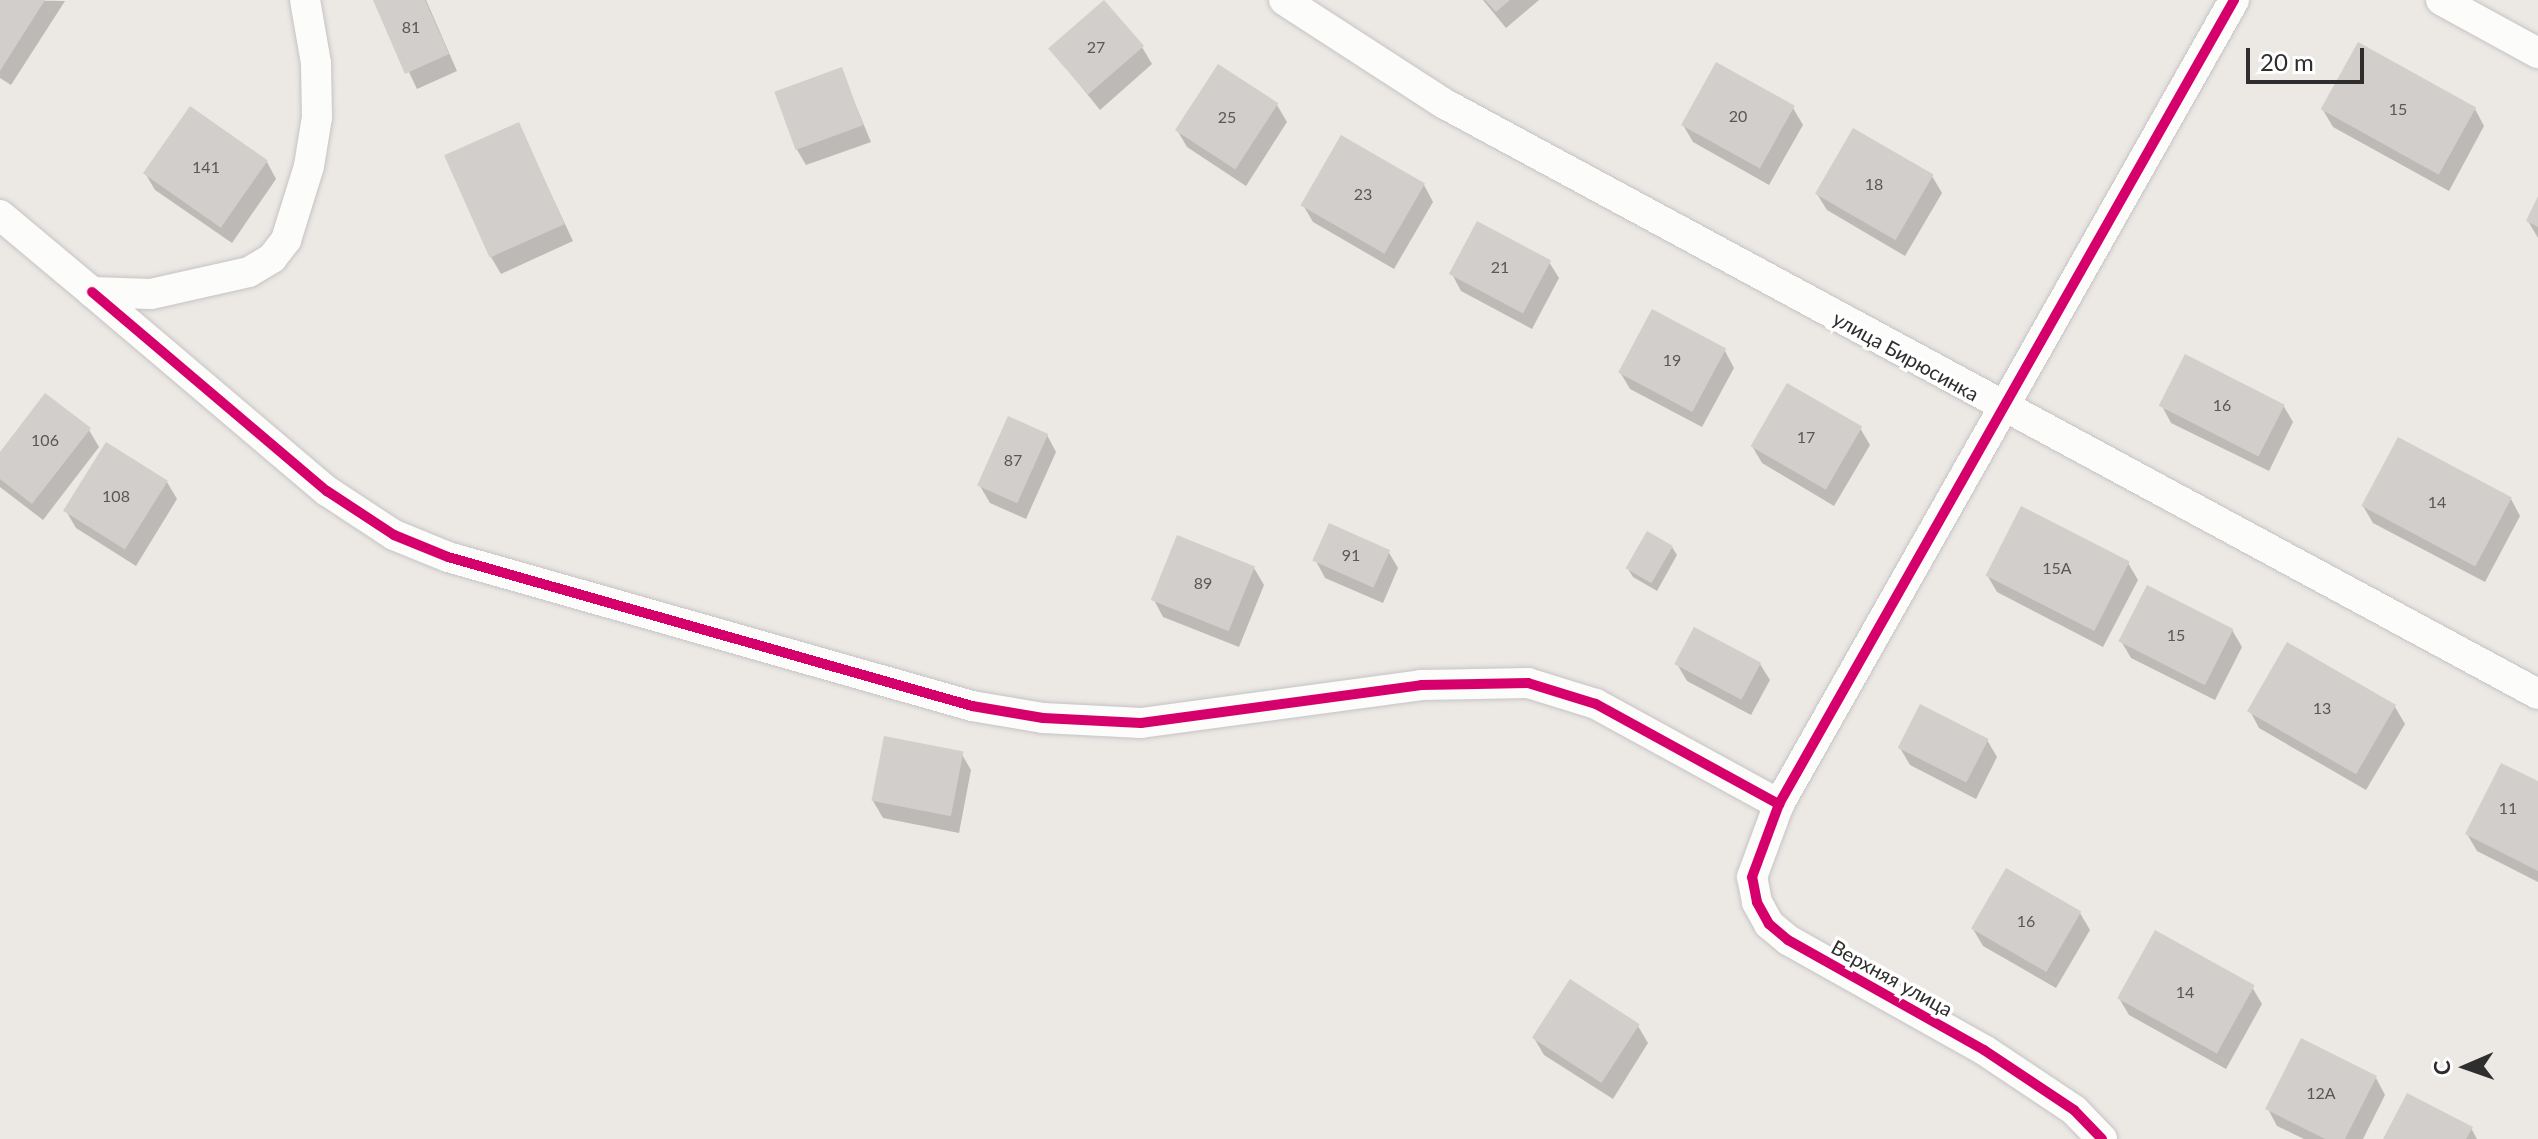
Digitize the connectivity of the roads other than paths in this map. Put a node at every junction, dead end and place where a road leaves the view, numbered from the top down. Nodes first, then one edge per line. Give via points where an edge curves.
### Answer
1 (305, 0) edge
2 (1284, 0) edge
3 (2234, 0) edge
4 (2441, 0) edge
5 (2538, 53) edge
6 (0, 215) edge
7 (92, 292) junction
8 (2000, 407) junction
9 (2538, 694) edge
10 (1779, 804) junction
11 (2102, 1139) edge

1 - 7 street via 316,63 317,117 291,225 272,258 249,272 151,294
2 - 8 street, улица Бирюсинка via 1443,103
3 - 8 street, Верхняя улица
4 - 5 street
6 - 7 street
7 - 10 street via 327,491 394,535 448,557 972,706 1043,718 1141,723 1421,685 1528,683 1596,704
8 - 9 street, улица Бирюсинка
8 - 10 street, Верхняя улица
10 - 11 street, Верхняя улица via 1752,877 1769,924 1788,940 1984,1050 2074,1110

